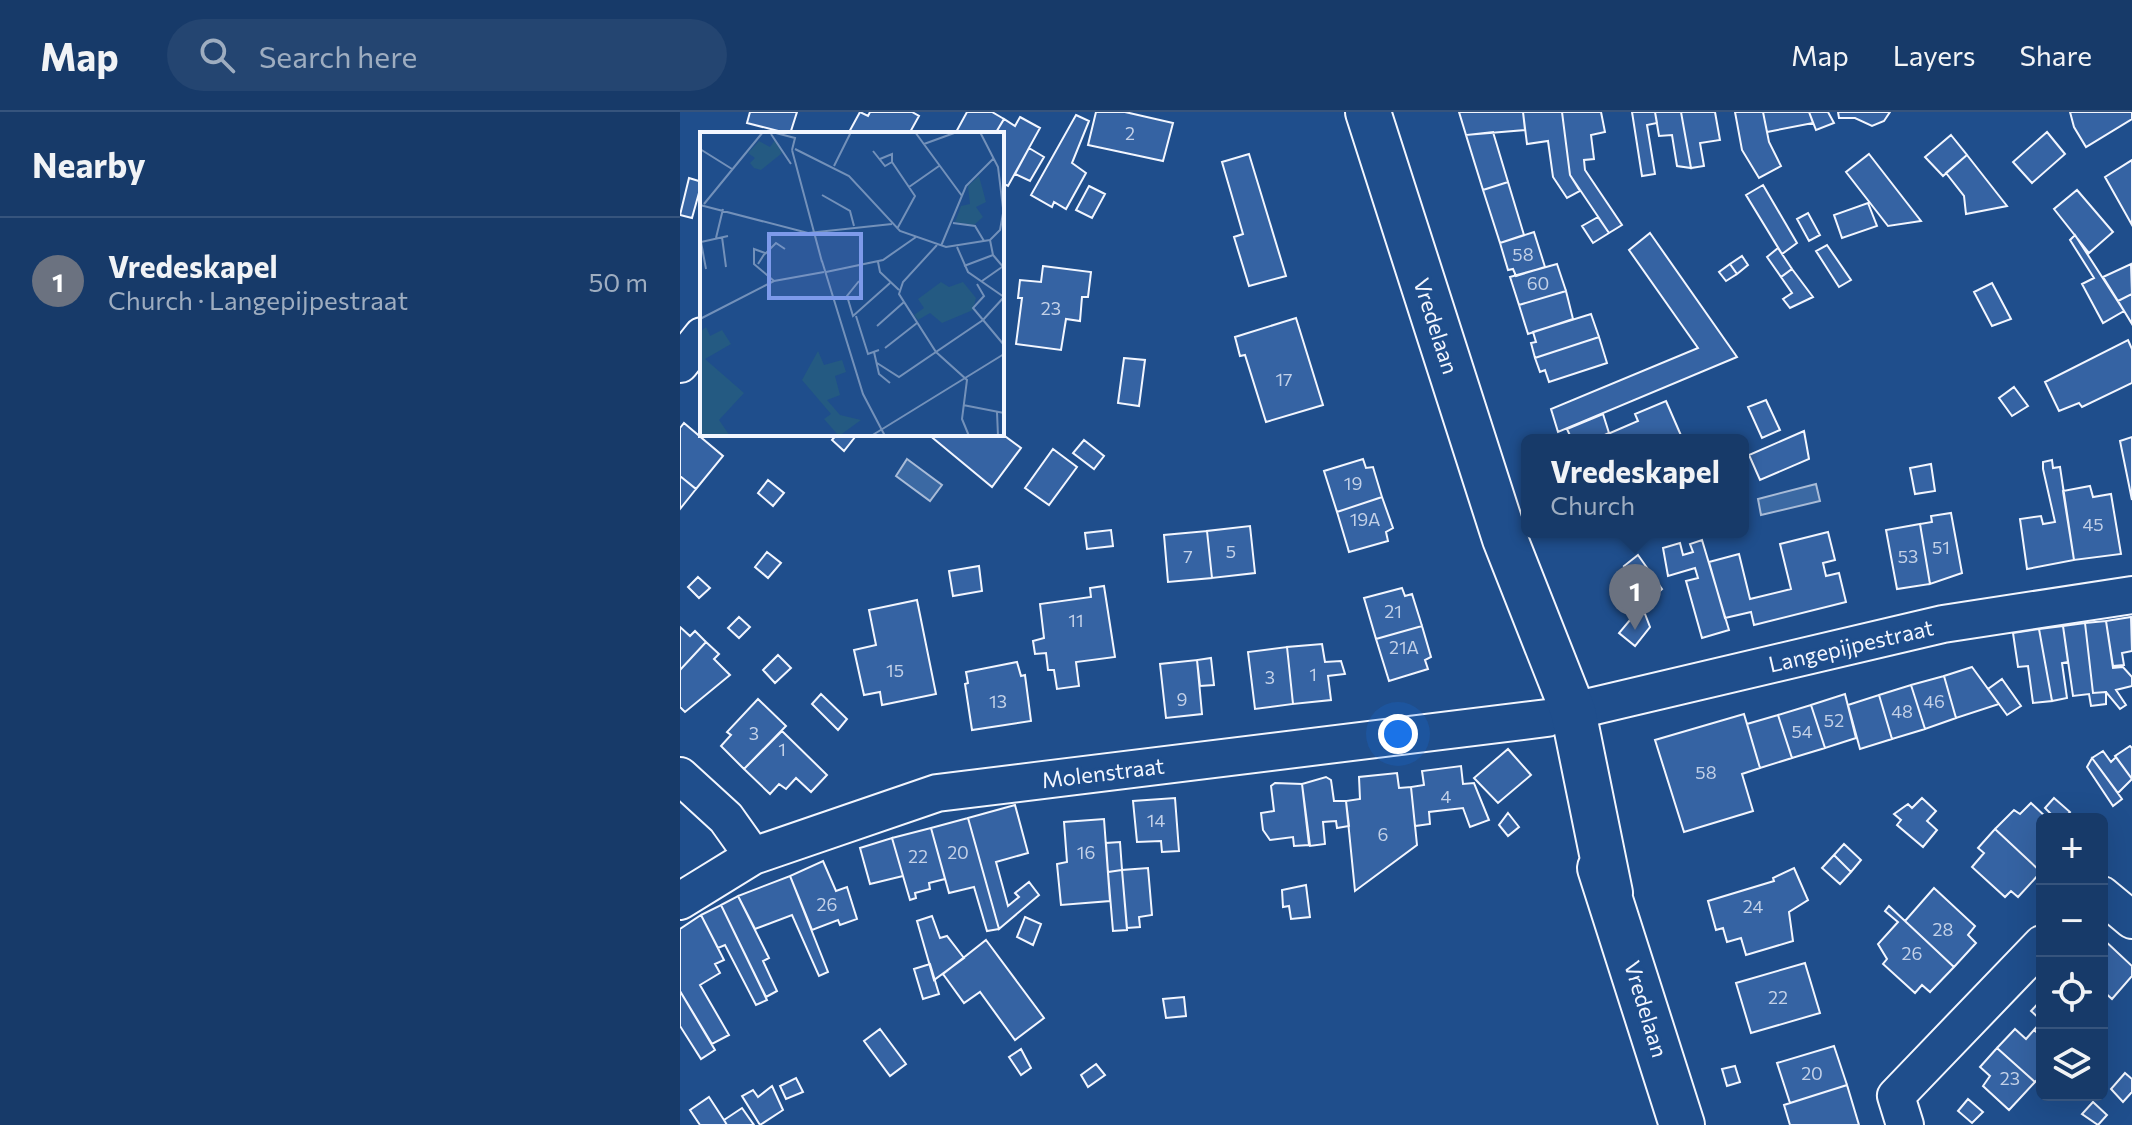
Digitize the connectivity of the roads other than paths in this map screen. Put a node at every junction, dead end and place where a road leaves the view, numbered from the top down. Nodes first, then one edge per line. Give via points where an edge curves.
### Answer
1 (1368, 112) edge
2 (700, 339) edge
3 (680, 364) edge
4 (2132, 595) edge
5 (1560, 715) junction
6 (680, 776) edge
7 (753, 856) junction
8 (2108, 900) edge
9 (680, 901) edge
10 (2132, 920) edge
11 (2036, 950) edge
12 (1682, 1125) edge
13 (1905, 1125) edge

1 - 5 main road, Vredelaan
2 - 3 street
4 - 5 street, Langepijpestraat via 1943,624
5 - 7 street, Molenstraat via 937,793
5 - 12 main road, Vredelaan
6 - 7 street via 726,818
7 - 9 street, Molenstraat
8 - 10 street
11 - 13 street via 1896,1096

